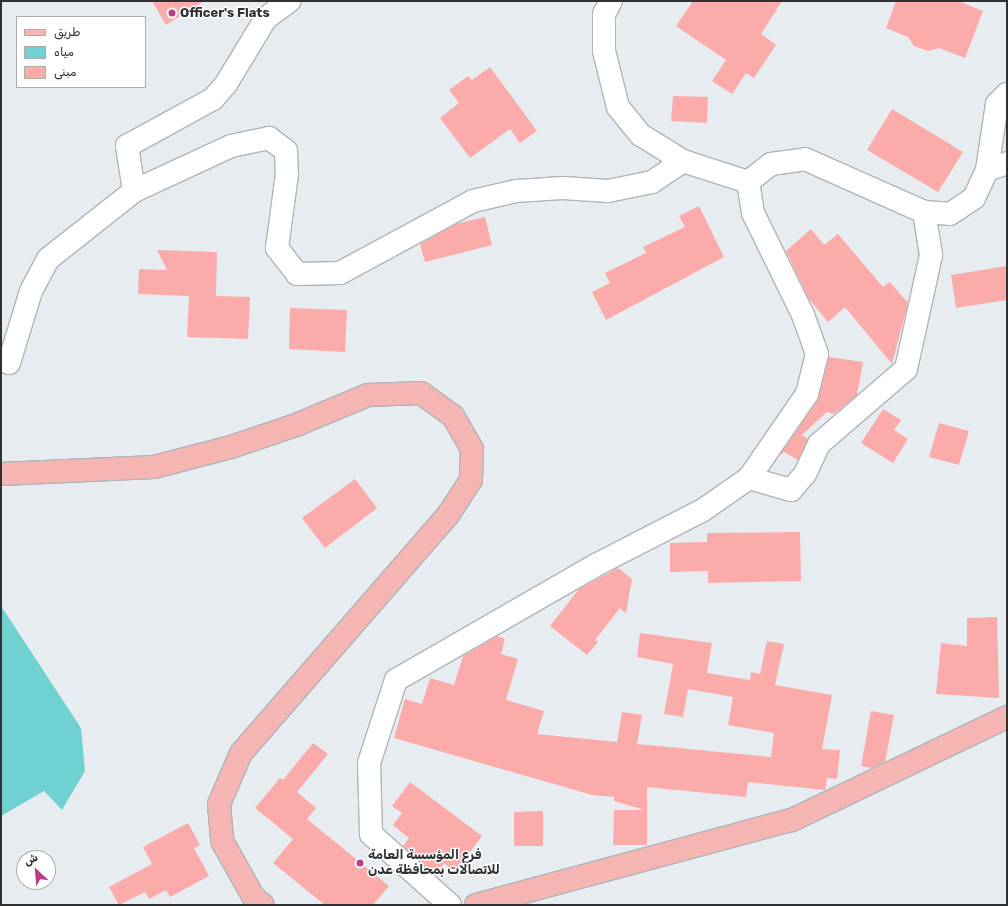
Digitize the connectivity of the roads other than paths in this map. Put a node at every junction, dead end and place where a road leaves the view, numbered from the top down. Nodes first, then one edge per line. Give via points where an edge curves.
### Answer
1 (289, 1) edge
2 (612, 1) edge
3 (1007, 94) edge
4 (683, 161) junction
5 (997, 166) edge
6 (748, 182) junction
7 (134, 191) junction
8 (924, 212) junction
9 (9, 363) dead end
10 (1, 474) edge
11 (749, 478) junction
12 (1007, 717) edge
13 (264, 905) edge
14 (450, 905) edge
15 (476, 905) edge

1 - 7 street via 266,18 226,84 213,99 127,146
2 - 4 street via 604,14 604,50 618,107 641,135
3 - 5 street via 997,104
4 - 6 street
4 - 7 street via 652,182 615,190 563,188 516,191 472,201 340,273 297,274 277,248 287,174 286,151 269,138 231,146
5 - 8 street via 974,198 950,214
6 - 8 street via 771,164 805,159
6 - 11 street via 753,213 804,315 817,354 807,394
7 - 9 street via 48,259 31,291
8 - 11 street via 931,255 906,369 819,444 806,474 791,490
10 - 13 main road via 154,467 246,442 368,395 421,393 453,416 472,449 471,480 448,515 241,753 219,804 222,841 254,898
11 - 14 street via 703,510 596,565 396,680 369,763 371,834
12 - 15 main road via 792,820

